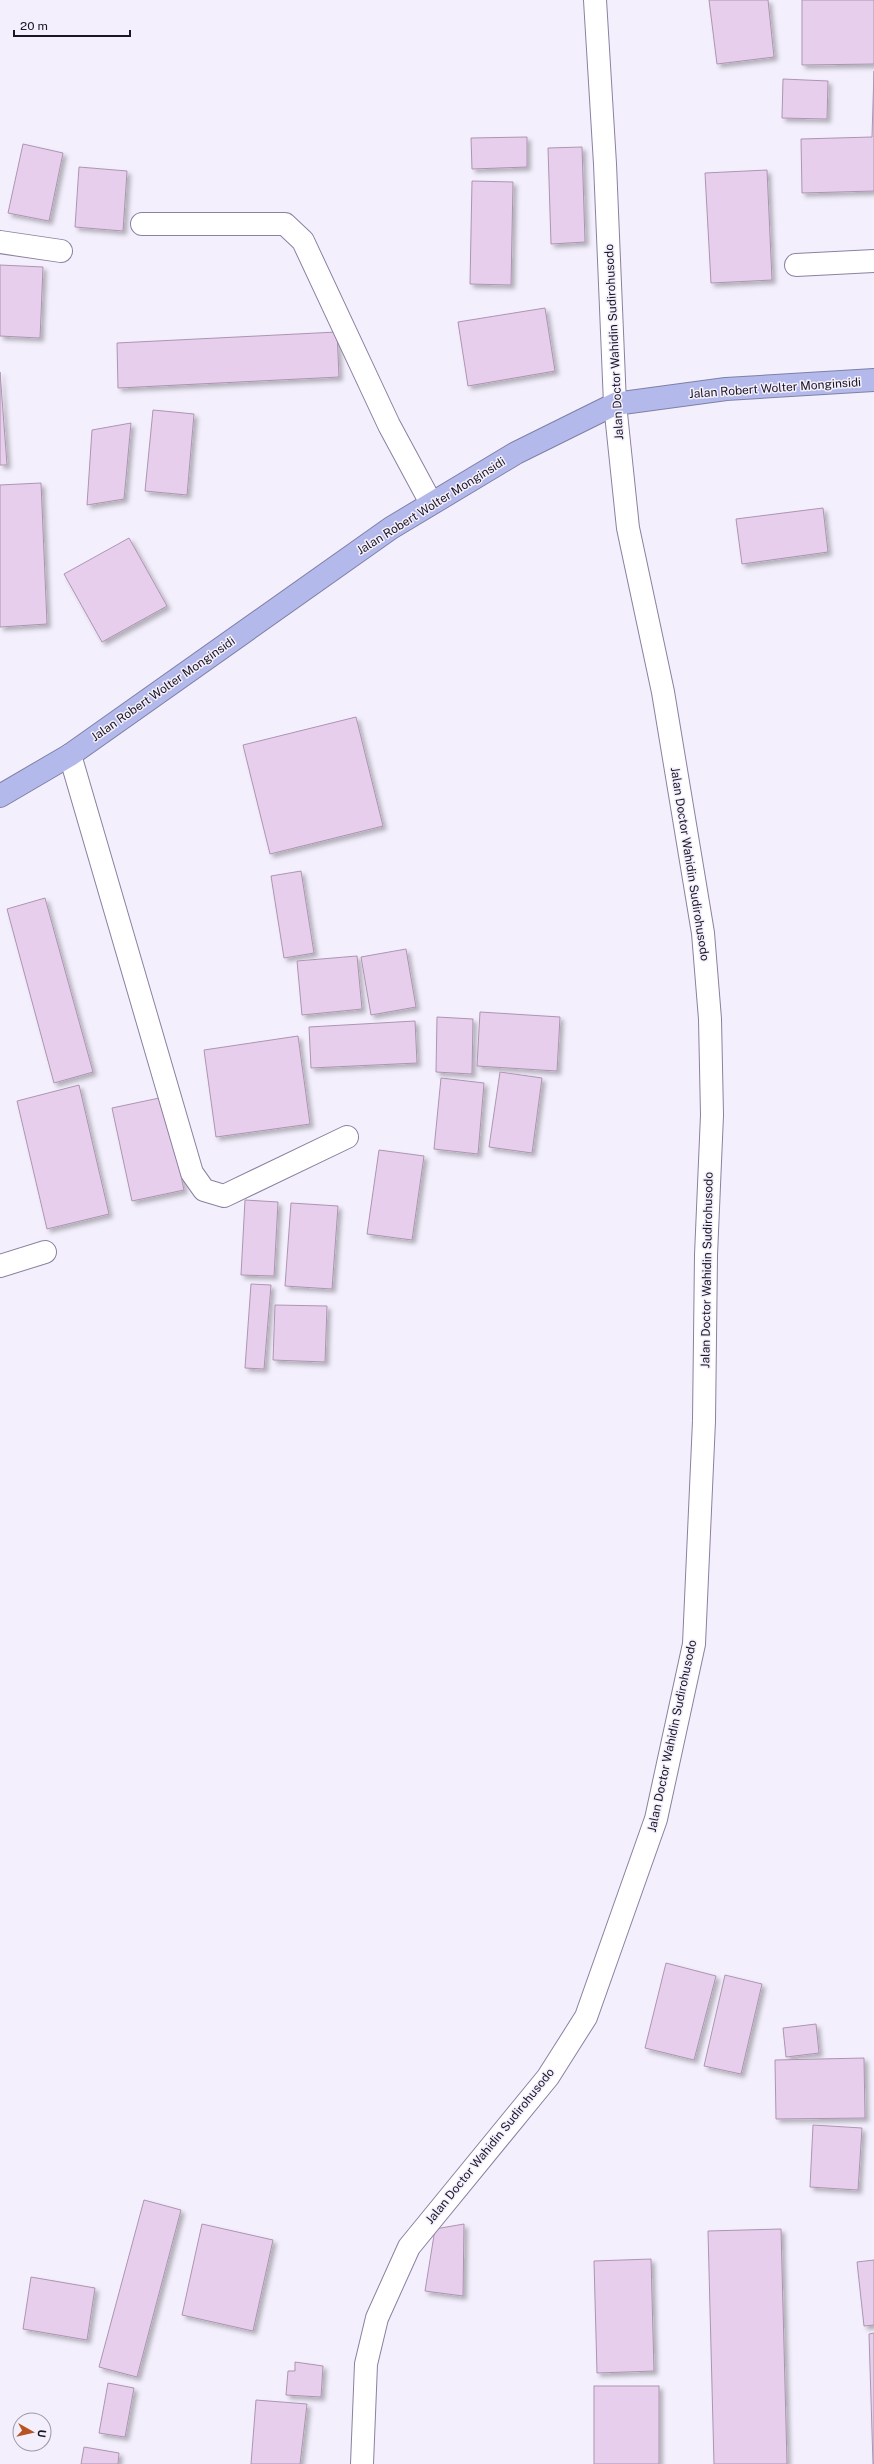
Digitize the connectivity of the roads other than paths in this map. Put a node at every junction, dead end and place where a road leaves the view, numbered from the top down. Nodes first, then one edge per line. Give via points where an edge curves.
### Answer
1 (596, 0) edge
2 (142, 224) dead end
3 (0, 242) edge
4 (61, 251) dead end
5 (874, 261) edge
6 (796, 265) dead end
7 (874, 380) edge
8 (615, 404) junction
9 (431, 503) junction
10 (70, 755) junction
11 (0, 796) edge
12 (347, 1137) dead end
13 (45, 1252) dead end
14 (0, 1266) edge
15 (362, 2464) edge

1 - 8 street, Jalan Doctor Wahidin Sudirohusodo
2 - 9 street via 285,224 296,232 303,241 389,424
3 - 4 street
5 - 6 street
7 - 8 highway, Jalan Robert Wolter Monginsidi via 726,389
8 - 9 highway, Jalan Robert Wolter Monginsidi via 516,453
8 - 15 street, Jalan Doctor Wahidin Sudirohusodo via 628,528 663,692 704,934 710,1020 712,1115 706,1255 704,1421 694,1644 656,1819 586,2017 548,2077 409,2247 377,2318 366,2364
9 - 10 highway, Jalan Robert Wolter Monginsidi via 391,528
10 - 11 highway, Jalan Robert Wolter Monginsidi
10 - 12 street via 192,1173 196,1179 204,1190 224,1196
13 - 14 street

